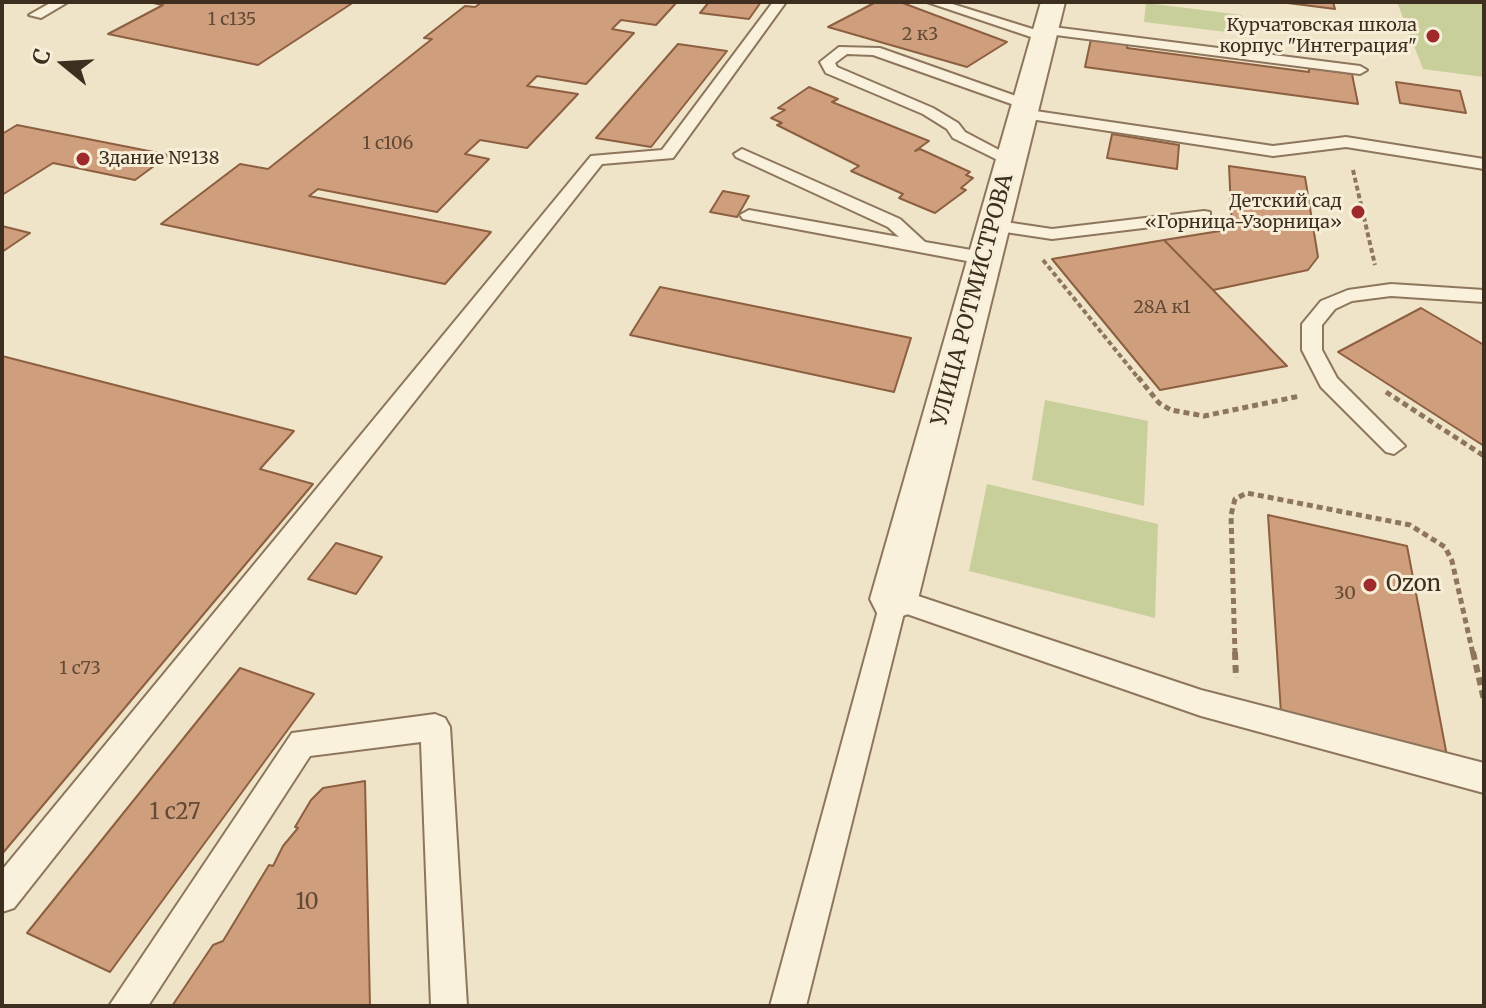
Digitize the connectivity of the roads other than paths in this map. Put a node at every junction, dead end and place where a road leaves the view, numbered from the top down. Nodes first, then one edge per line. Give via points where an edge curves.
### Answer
1 (62, 2) edge
2 (780, 2) edge
3 (933, 2) edge
4 (36, 15) dead end
5 (1047, 23) edge
6 (1360, 70) dead end
7 (1024, 109) junction
8 (742, 154) dead end
9 (1010, 160) junction
10 (1484, 164) edge
11 (749, 215) dead end
12 (1204, 216) dead end
13 (987, 241) junction
14 (919, 246) junction
15 (1484, 296) edge
16 (1394, 446) dead end
17 (894, 599) junction
18 (1484, 778) edge
19 (2, 896) edge
20 (127, 1006) edge
21 (449, 1006) edge
22 (788, 1006) edge

1 - 4 lane
2 - 19 lane via 667,155 597,159
3 - 5 lane
5 - 6 lane
5 - 7 street, УЛИЦА РОТМИСТРОВА
7 - 9 street, УЛИЦА РОТМИСТРОВА
7 - 9 lane via 875,51 844,50 827,62 831,70 928,111 959,135
7 - 10 lane via 1273,151 1346,142
8 - 14 lane via 894,223
9 - 13 street, УЛИЦА РОТМИСТРОВА
11 - 14 lane
12 - 13 lane
13 - 14 lane
13 - 17 street, УЛИЦА РОТМИСТРОВА
15 - 16 lane via 1391,290 1348,296 1328,305 1312,324 1312,350 1336,389
17 - 18 lane via 1237,713
17 - 22 lane
20 - 21 lane via 302,743 435,727

